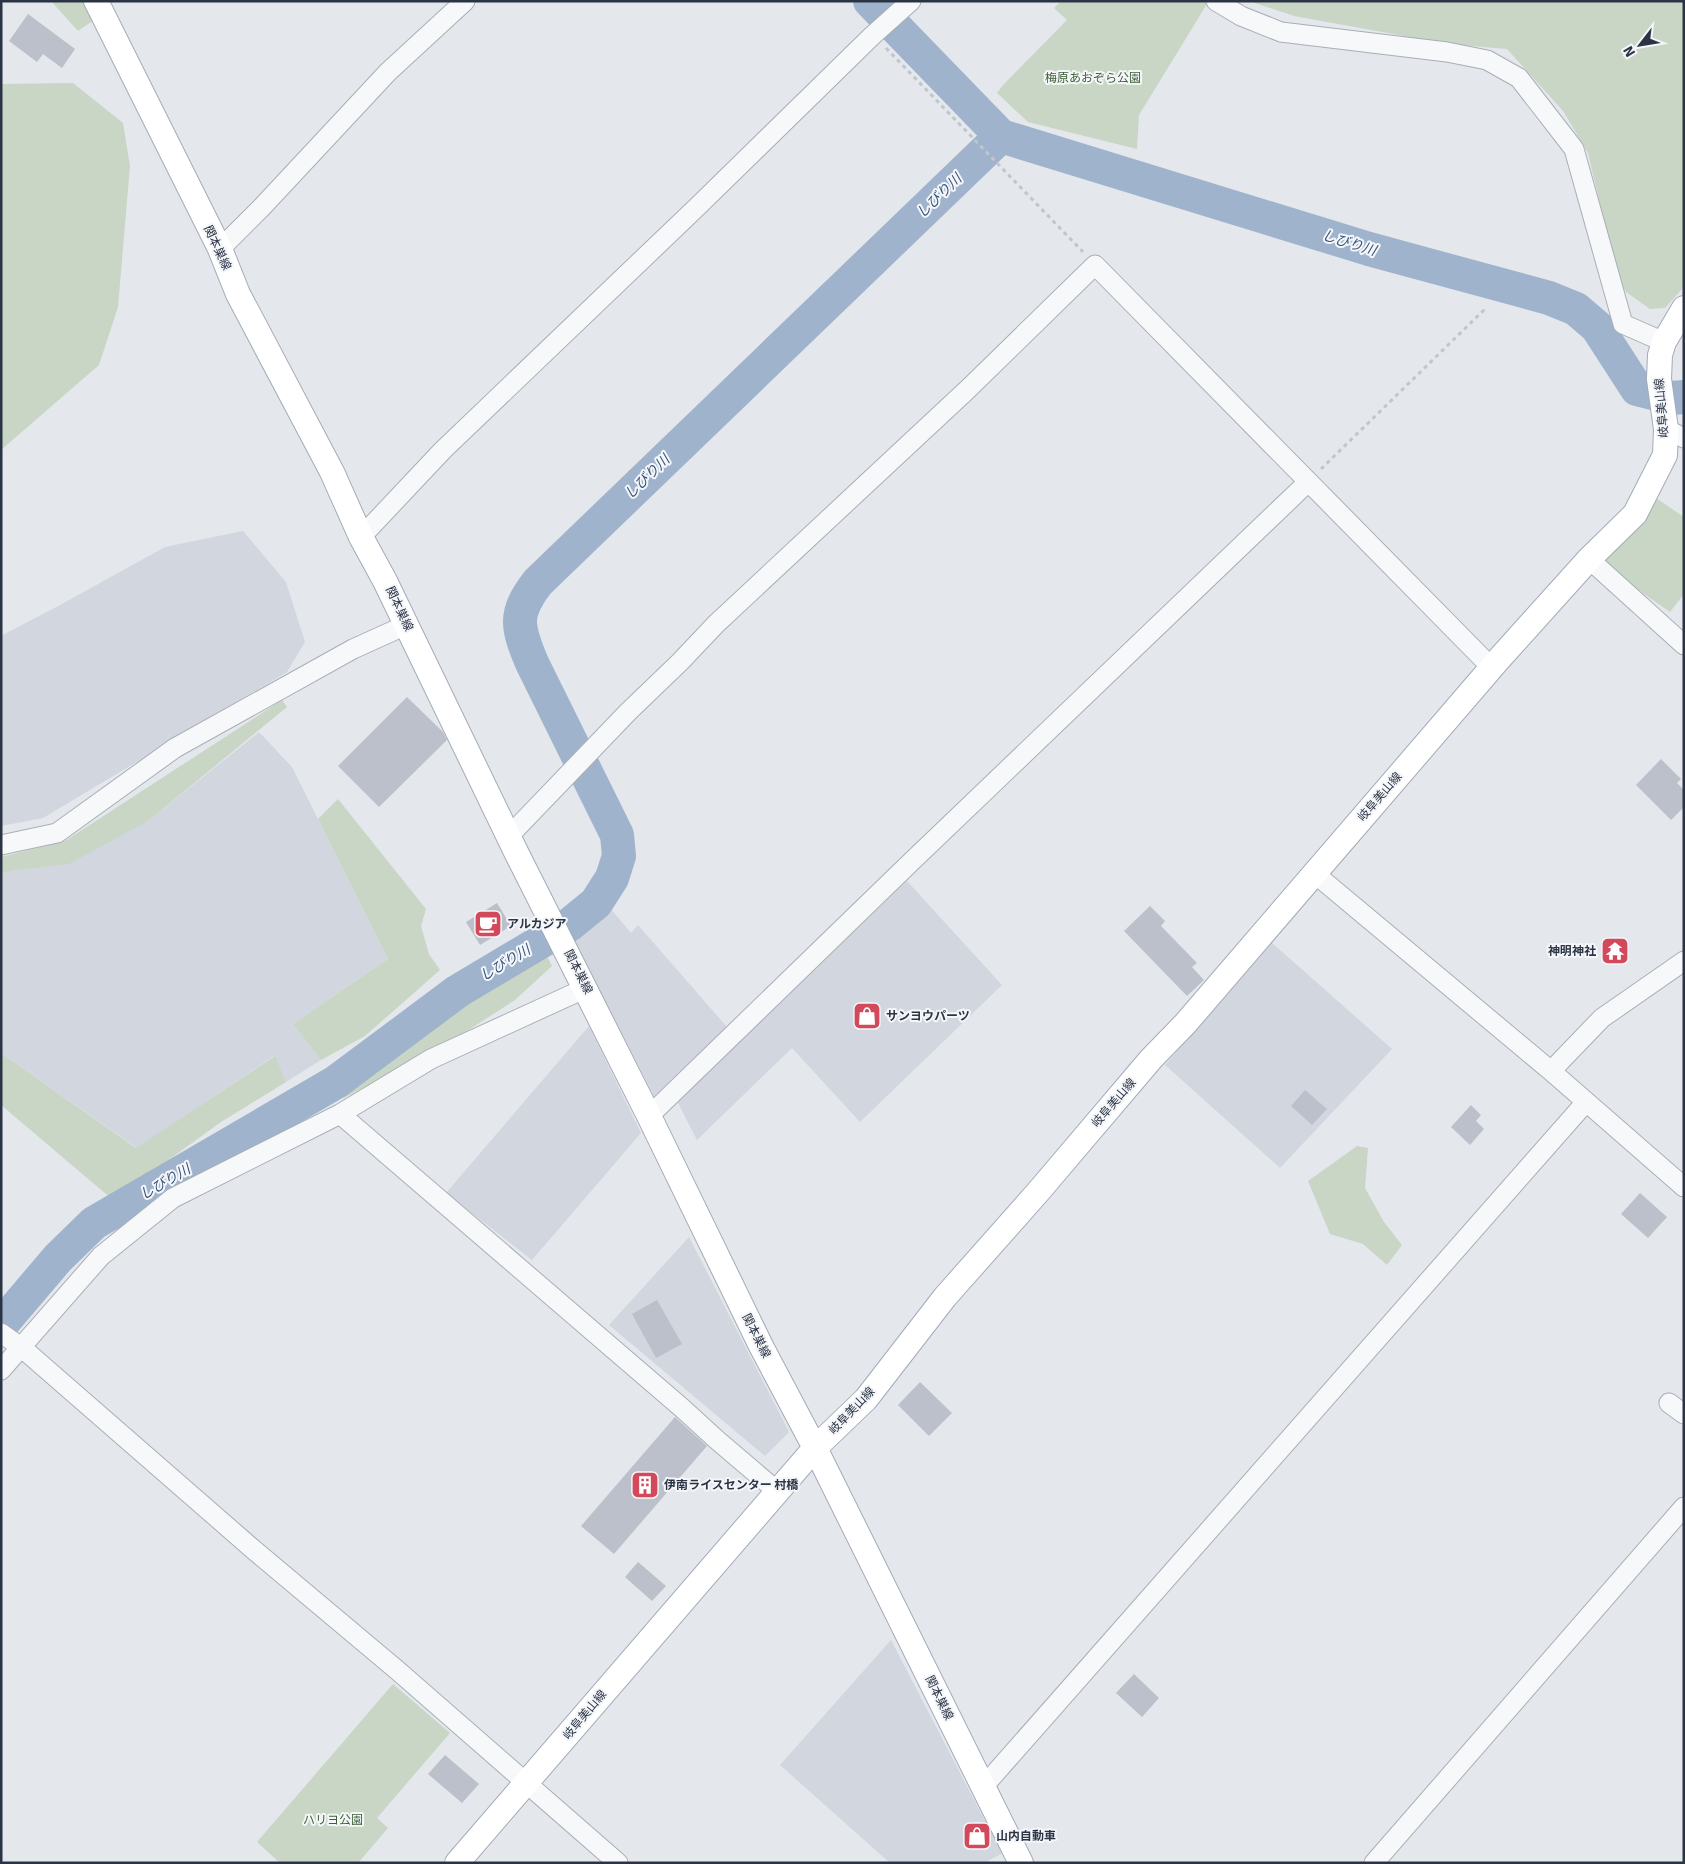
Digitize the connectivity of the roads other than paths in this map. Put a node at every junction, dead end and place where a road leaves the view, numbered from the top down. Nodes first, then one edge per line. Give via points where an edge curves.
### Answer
1 (96, 1) edge
2 (465, 1) edge
3 (1216, 1) edge
4 (905, 6) edge
5 (220, 249) junction
6 (1684, 308) edge
7 (1664, 342) junction
8 (1675, 434) edge
9 (1308, 482) junction
10 (361, 537) junction
11 (1589, 559) junction
12 (406, 626) junction
13 (1684, 645) edge
14 (1492, 668) junction
15 (509, 836) junction
16 (1, 845) edge
17 (1314, 873) junction
18 (1684, 961) edge
19 (586, 988) junction
20 (1552, 1071) junction
21 (1586, 1102) junction
22 (340, 1114) junction
23 (649, 1116) junction
24 (1684, 1187) edge
25 (10, 1339) edge
26 (1, 1370) edge
27 (816, 1448) junction
28 (778, 1492) junction
29 (1684, 1507) edge
30 (527, 1784) junction
31 (983, 1787) junction
32 (457, 1863) edge
33 (618, 1863) edge
34 (1021, 1863) edge
35 (1374, 1863) edge

1 - 5 main road, 関本巣線
2 - 5 street via 388,72
3 - 7 street via 1241,16 1281,32 1447,52 1486,60 1519,78 1574,149 1623,324
4 - 10 street via 464,430
5 - 10 main road, 関本巣線 via 238,294 332,472
6 - 7 main road, 岐阜美山線
7 - 8 main road, 岐阜美山線 via 1659,379
8 - 11 main road, 岐阜美山線 via 1635,514
9 - 14 street
9 - 15 street via 1095,265 968,389 716,624
9 - 23 street
10 - 12 main road, 関本巣線
11 - 13 street
11 - 14 main road, 岐阜美山線
12 - 15 main road, 関本巣線
12 - 16 street via 353,649 175,748 57,833
14 - 17 main road, 岐阜美山線
15 - 19 main road, 関本巣線
17 - 20 street
17 - 27 main road, 岐阜美山線 via 944,1297 866,1399
18 - 20 street via 1602,1018
19 - 22 street via 431,1059
19 - 23 main road, 関本巣線
20 - 21 street
21 - 24 street
21 - 31 street
22 - 25 street via 173,1198 101,1256
22 - 28 street
23 - 27 main road, 関本巣線 via 761,1346
25 - 26 street
25 - 30 street
27 - 28 main road, 岐阜美山線
27 - 31 main road, 関本巣線
28 - 30 main road, 岐阜美山線
29 - 35 street
30 - 32 main road, 岐阜美山線
30 - 33 street
31 - 34 main road, 関本巣線

